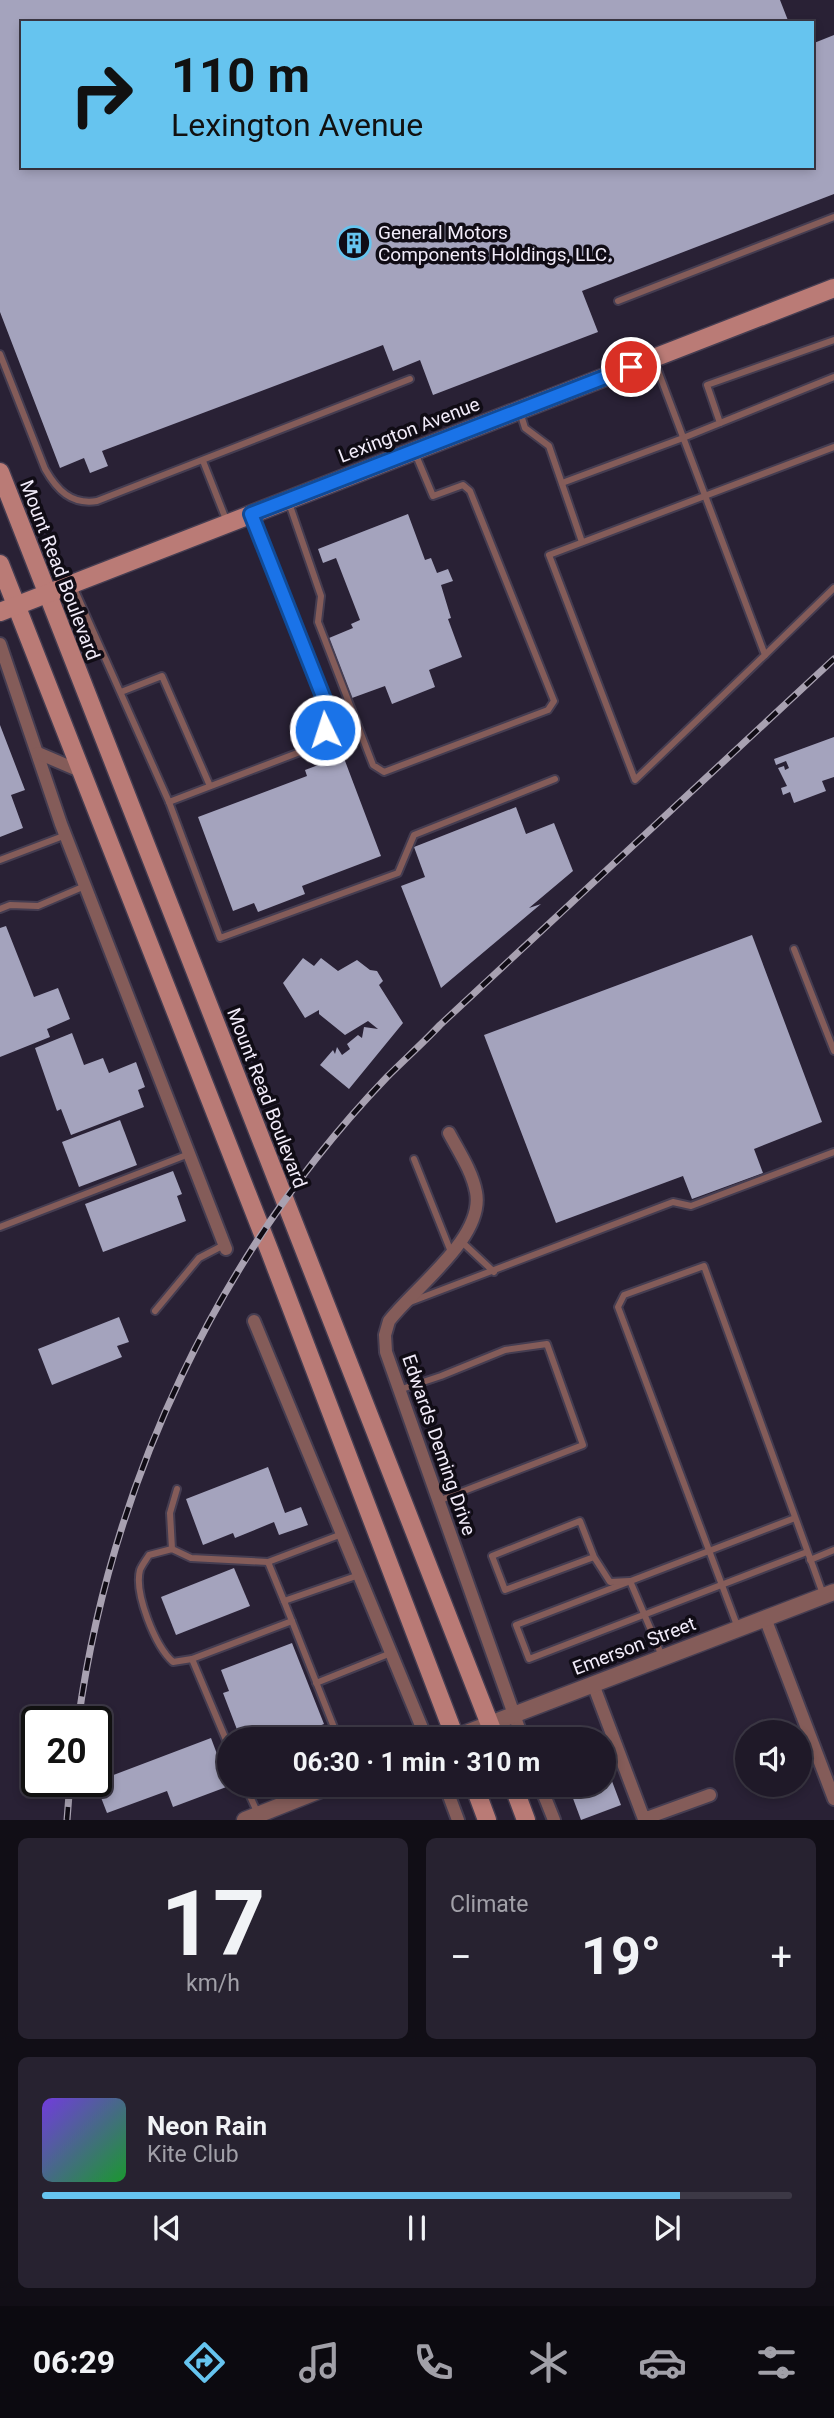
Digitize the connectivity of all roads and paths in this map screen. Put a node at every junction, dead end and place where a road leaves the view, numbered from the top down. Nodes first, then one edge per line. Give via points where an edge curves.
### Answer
1 (834, 217) edge
2 (834, 288) edge
3 (618, 301) dead end
4 (834, 340) edge
5 (0, 354) edge
6 (653, 359) junction
7 (834, 377) edge
8 (410, 379) dead end
9 (519, 410) junction
10 (720, 424) junction
11 (683, 438) junction
12 (834, 447) edge
13 (414, 451) junction
14 (203, 461) junction
15 (0, 472) edge
16 (562, 483) junction
17 (704, 495) junction
18 (288, 500) junction
19 (251, 514) junction
20 (228, 523) junction
21 (582, 542) junction
22 (0, 564) edge
23 (72, 584) junction
24 (834, 589) edge
25 (46, 594) junction
26 (8, 609) edge
27 (0, 644) edge
28 (765, 655) junction
29 (121, 692) junction
30 (37, 753) junction
31 (79, 771) junction
32 (555, 779) dead end
33 (210, 786) junction
34 (169, 802) junction
35 (66, 835) junction
36 (0, 860) edge
37 (85, 886) junction
38 (0, 909) edge
39 (794, 949) dead end
40 (834, 1051) edge
41 (449, 1133) dead end
42 (834, 1152) edge
43 (189, 1154) junction
44 (414, 1159) dead end
45 (0, 1227) edge
46 (462, 1242) junction
47 (225, 1247) joint
48 (452, 1253) junction
49 (494, 1272) junction
50 (402, 1305) junction
51 (155, 1311) dead end
52 (254, 1321) dead end
53 (399, 1390) junction
54 (177, 1489) dead end
55 (438, 1501) junction
56 (795, 1518) junction
57 (342, 1534) junction
58 (172, 1549) junction
59 (834, 1550) edge
60 (709, 1551) junction
61 (807, 1552) junction
62 (594, 1557) junction
63 (810, 1560) junction
64 (268, 1562) junction
65 (359, 1575) junction
66 (630, 1581) junction
67 (722, 1586) junction
68 (829, 1594) edge
69 (284, 1601) junction
70 (646, 1615) junction
71 (765, 1618) junction
72 (292, 1621) junction
73 (738, 1629) junction
74 (391, 1653) junction
75 (663, 1658) junction
76 (192, 1659) junction
77 (317, 1683) junction
78 (593, 1684) junction
79 (513, 1714) junction
80 (221, 1727) edge
81 (334, 1727) edge
82 (422, 1727) edge
83 (448, 1727) edge
84 (491, 1727) edge
85 (499, 1727) edge
86 (518, 1727) edge
87 (710, 1795) dead end
88 (247, 1797) edge
89 (302, 1797) edge
90 (450, 1797) edge
91 (479, 1797) edge
92 (518, 1797) edge
93 (545, 1797) edge
94 (834, 1799) edge
95 (251, 1817) edge
96 (458, 1819) edge
97 (487, 1819) edge
98 (526, 1819) edge
99 (554, 1819) edge

1 - 3 lane
2 - 6 main road, Lexington Avenue
4 - 10 lane via 707,384
5 - 14 lane via 44,469 66,496 82,504 97,501
6 - 9 main road, Lexington Avenue
6 - 11 lane
7 - 10 lane
8 - 14 lane
9 - 13 main road, Lexington Avenue
9 - 16 lane via 525,428 549,446
10 - 11 lane
11 - 16 lane
11 - 17 lane
12 - 17 lane
13 - 18 main road, Lexington Avenue
13 - 18 lane via 433,496 463,485 470,491 554,701 548,710 384,772 373,765 317,622 321,596
14 - 20 lane
15 - 25 main road, Mount Read Boulevard
16 - 21 lane
17 - 21 lane
17 - 28 lane
18 - 19 main road, Lexington Avenue
19 - 20 main road, Lexington Avenue
19 - 33 lane via 328,709 325,730 313,747
20 - 23 main road, Lexington Avenue
21 - 28 lane via 549,555 635,780
22 - 26 main road
23 - 25 main road, Lexington Avenue
23 - 29 lane
24 - 28 lane
25 - 26 main road, Lexington Avenue
25 - 84 main road, Mount Read Boulevard
26 - 31 main road
27 - 30 street
29 - 33 lane via 162,676
29 - 34 lane
30 - 31 street
30 - 35 street
31 - 83 main road via 270,1252
32 - 34 lane via 414,835 398,873 220,938
33 - 34 lane
35 - 36 lane
35 - 37 street
37 - 38 lane via 38,906
37 - 43 street
39 - 40 lane
41 - 46 street, Edwards Deming Drive via 476,1193 473,1225
42 - 49 lane via 691,1206 673,1202
43 - 45 lane
43 - 47 street
44 - 48 lane
46 - 48 street, Edwards Deming Drive
46 - 49 lane
47 - 51 lane via 199,1258
48 - 50 street, Edwards Deming Drive
49 - 50 lane
50 - 53 street, Edwards Deming Drive via 385,1335
52 - 57 street
53 - 55 street, Edwards Deming Drive
53 - 55 lane via 505,1350 547,1344 583,1445
54 - 58 lane via 170,1513
55 - 79 street, Edwards Deming Drive
56 - 60 lane
56 - 60 lane via 704,1266 636,1291 624,1296 618,1307
56 - 61 lane
57 - 64 lane
57 - 65 street
58 - 64 lane via 191,1558
58 - 76 lane via 149,1555 140,1569 140,1596 163,1653 173,1662
59 - 63 lane
60 - 66 lane
60 - 67 lane
61 - 63 lane
61 - 67 lane
62 - 62 lane via 580,1521 492,1556 505,1590
62 - 66 lane via 610,1582
63 - 68 lane
64 - 69 lane
65 - 69 lane
65 - 74 street
66 - 70 lane
66 - 70 lane via 516,1625 529,1659
67 - 70 lane
67 - 73 lane
68 - 71 street, Emerson Street
69 - 72 lane
70 - 75 lane
71 - 73 street, Emerson Street
71 - 94 street
72 - 76 lane
72 - 77 lane
73 - 75 street, Emerson Street
74 - 77 lane
74 - 82 street
75 - 78 street, Emerson Street
76 - 80 lane
77 - 81 lane
78 - 79 street, Emerson Street
78 - 87 street via 643,1819
79 - 85 street, Emerson Street
79 - 86 street
88 - 95 lane
89 - 95 street
90 - 96 street
91 - 97 main road
92 - 98 main road
93 - 99 street

